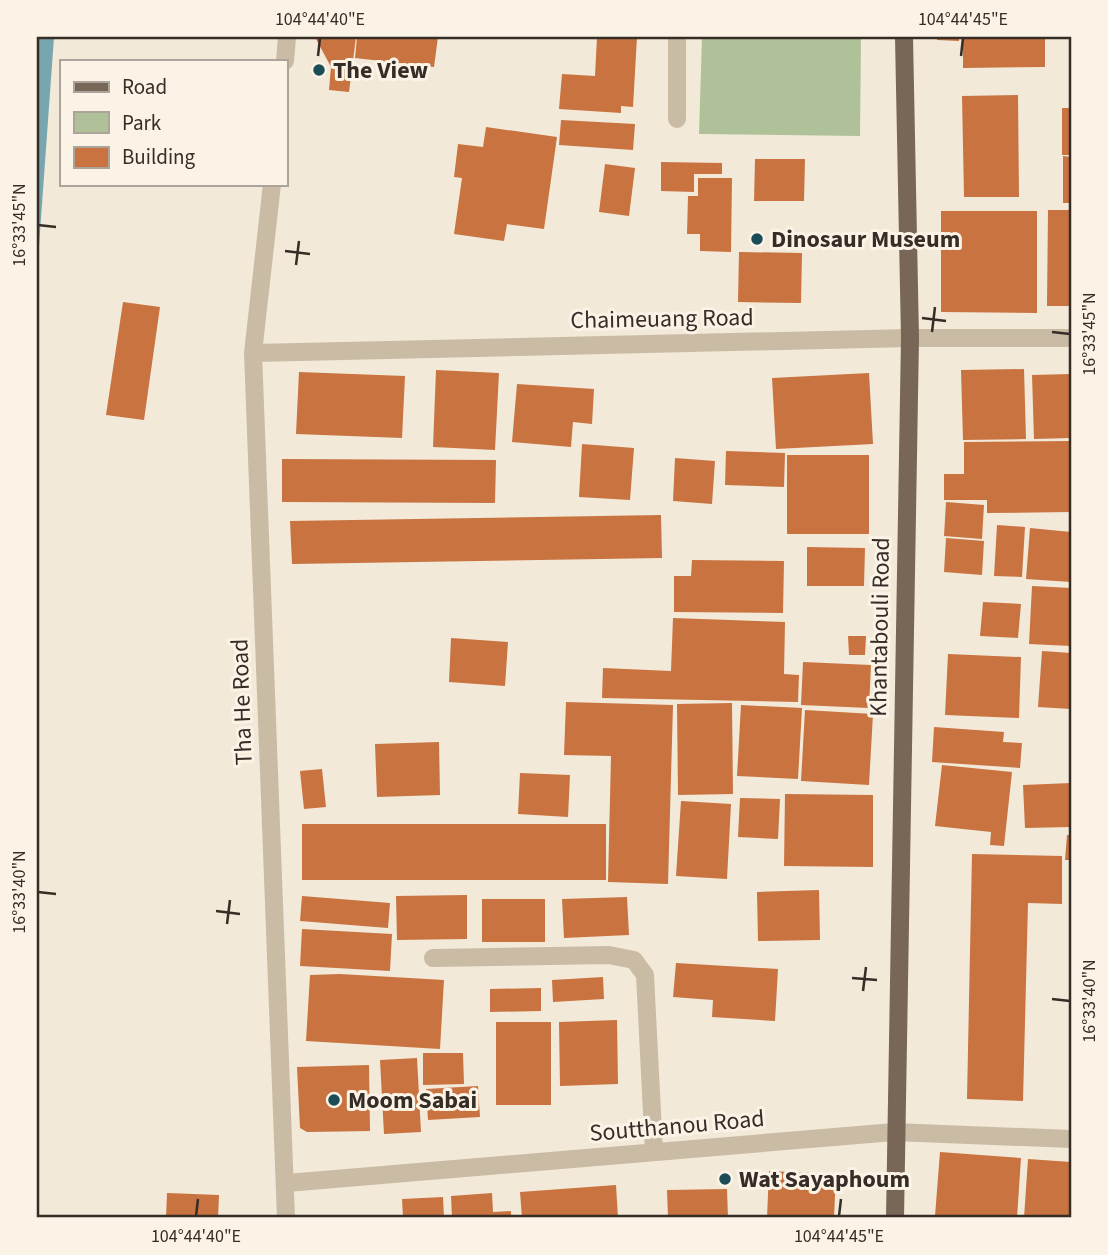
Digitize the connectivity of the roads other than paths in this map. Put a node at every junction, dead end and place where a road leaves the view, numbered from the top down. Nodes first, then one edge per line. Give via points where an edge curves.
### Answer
1 (287, 37) edge
2 (677, 37) edge
3 (904, 37) edge
4 (285, 60) edge
5 (677, 119) dead end
6 (271, 186) edge
7 (910, 338) junction
8 (1071, 338) edge
9 (253, 353) junction
10 (433, 958) dead end
11 (894, 1132) junction
12 (1071, 1139) edge
13 (654, 1152) junction
14 (287, 1183) junction
15 (286, 1218) edge
16 (895, 1218) edge

1 - 4 street
2 - 5 street
3 - 7 main road, Khantabouli Road
6 - 9 street, Tha He Road
7 - 8 street, Chaimeuang Road
7 - 9 street, Chaimeuang Road
7 - 11 main road, Khantabouli Road
9 - 14 street, Tha He Road
10 - 13 street via 609,955 634,960 645,975
11 - 12 street, Soutthanou Road
11 - 13 street, Soutthanou Road
11 - 16 main road, Khantabouli Road
13 - 14 street, Soutthanou Road
14 - 15 street, Tha He Road

